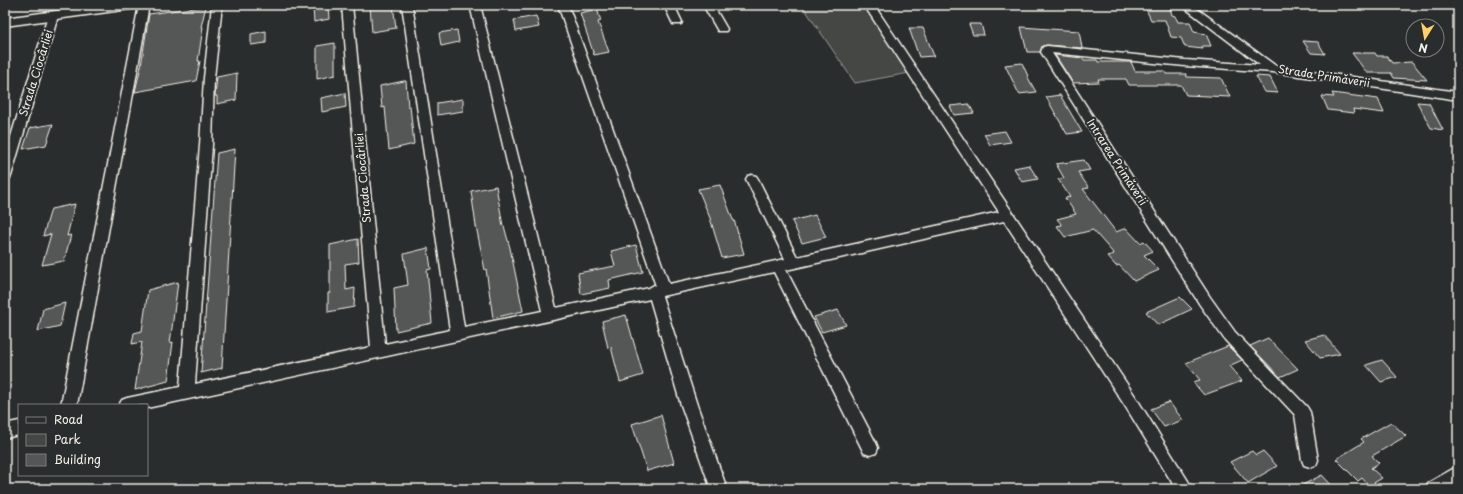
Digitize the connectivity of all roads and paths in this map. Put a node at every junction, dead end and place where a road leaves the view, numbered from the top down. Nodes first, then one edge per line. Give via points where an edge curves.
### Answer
1 (130, 5) edge
2 (144, 5) edge
3 (218, 5) edge
4 (347, 5) edge
5 (407, 5) edge
6 (475, 5) edge
7 (563, 5) edge
8 (669, 5) edge
9 (708, 5) edge
10 (869, 5) edge
11 (1186, 5) edge
12 (53, 16) junction
13 (5, 22) edge
14 (677, 22) dead end
15 (722, 29) dead end
16 (1273, 69) junction
17 (1458, 96) edge
18 (5, 176) edge
19 (752, 179) dead end
20 (1008, 215) junction
21 (793, 263) junction
22 (777, 266) junction
23 (659, 290) junction
24 (550, 314) junction
25 (458, 335) junction
26 (379, 352) junction
27 (187, 392) junction
28 (69, 404) edge
29 (132, 404) edge
30 (18, 428) edge
31 (5, 431) edge
32 (870, 448) dead end
33 (1310, 460) dead end
34 (1458, 474) edge
35 (719, 489) edge
36 (1185, 489) edge
37 (1434, 489) edge

1 - 12 street, Strada Ciocârliei
2 - 28 street
3 - 27 street via 209,78
4 - 26 street, Strada Ciocârliei
5 - 25 street
6 - 24 street
7 - 23 street
8 - 14 street
9 - 15 street
10 - 20 street
11 - 16 street, Strada Primăverii
12 - 13 street, Strada Ciocârliei
12 - 18 street, Strada Ciocârliei
16 - 17 street, Strada Primăverii
16 - 33 street, Intrarea Primăverii via 1050,49 1046,52 1205,301 1242,350 1302,412
19 - 21 street
20 - 21 street
20 - 36 street
21 - 22 street
22 - 23 street
22 - 32 street
23 - 24 street
23 - 35 street via 689,405
24 - 25 street
25 - 26 street
26 - 27 street
27 - 29 street
30 - 31 street
34 - 37 street

